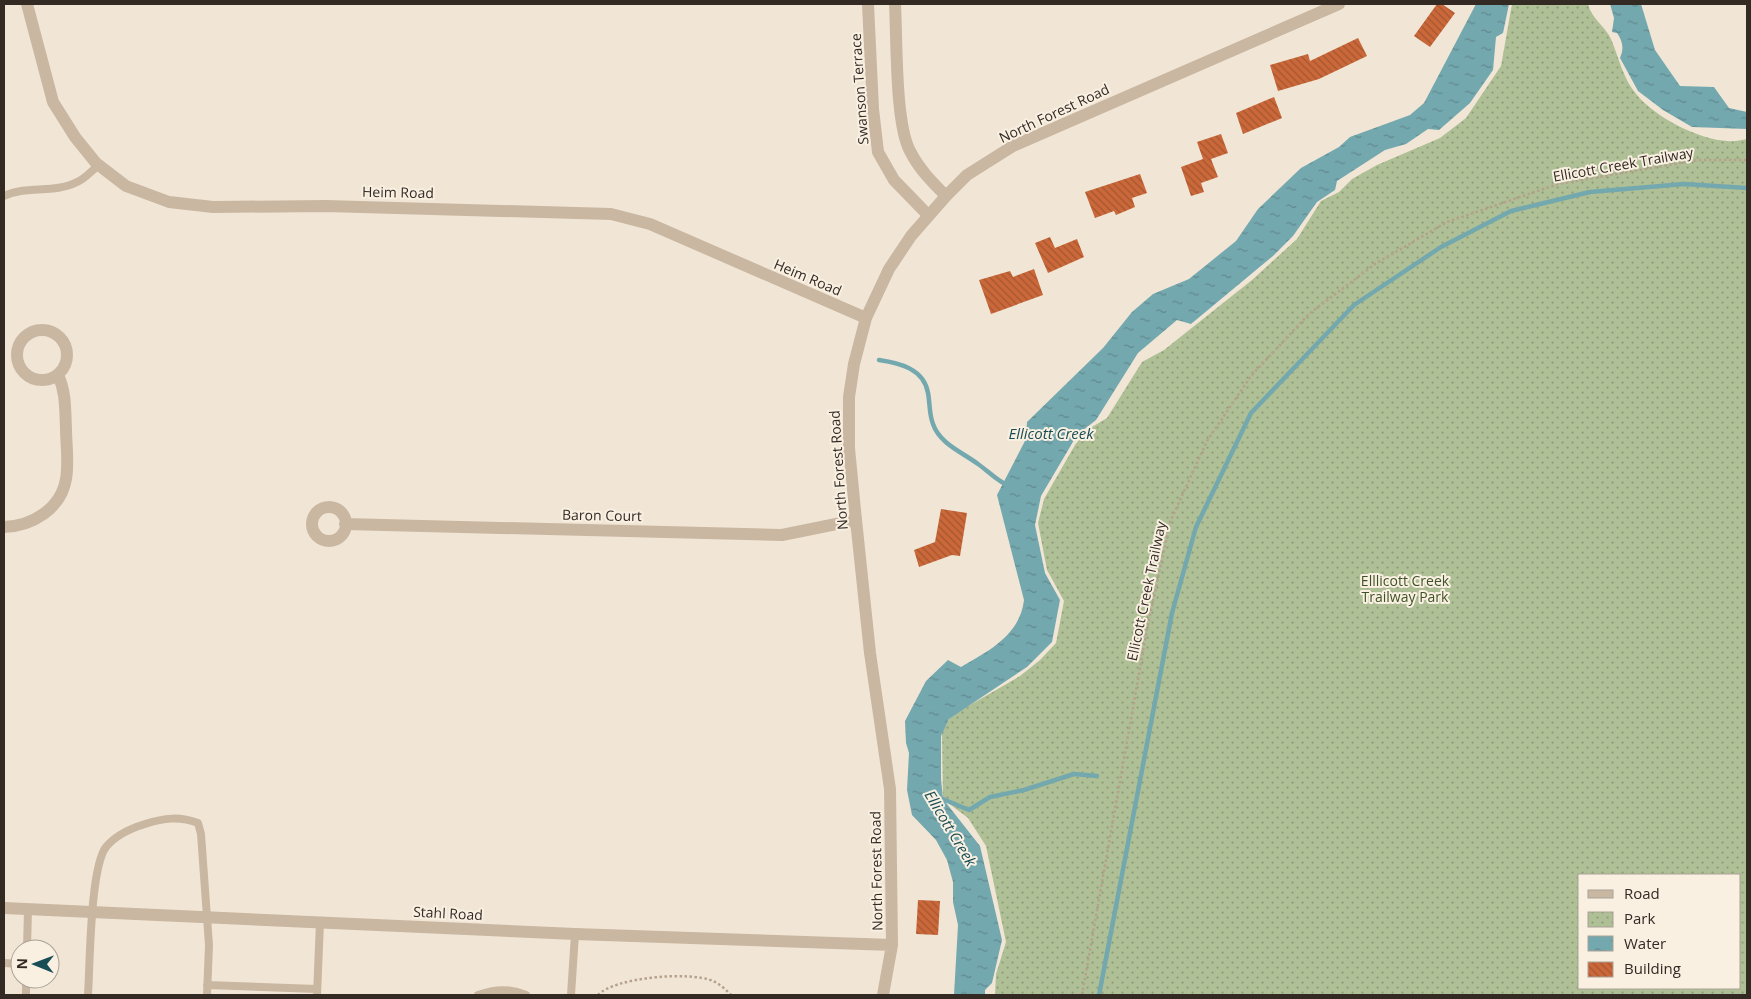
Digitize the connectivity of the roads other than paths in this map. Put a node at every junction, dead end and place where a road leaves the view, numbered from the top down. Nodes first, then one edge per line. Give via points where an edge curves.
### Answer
1 (27, 4) edge
2 (868, 4) edge
3 (896, 4) edge
4 (1339, 4) edge
5 (99, 165) junction
6 (4, 196) edge
7 (946, 196) junction
8 (928, 215) junction
9 (866, 318) junction
10 (58, 375) dead end
11 (856, 520) junction
12 (345, 524) dead end
13 (4, 526) edge
14 (4, 908) edge
15 (28, 910) junction
16 (92, 912) junction
17 (207, 917) junction
18 (320, 922) junction
19 (575, 934) junction
20 (27, 939) edge
21 (892, 945) junction
22 (207, 985) junction
23 (317, 992) edge
24 (88, 995) edge
25 (207, 995) edge
26 (478, 995) edge
27 (526, 995) edge
28 (571, 995) edge
29 (883, 995) edge

1 - 5 street, Heim Road via 53,102 74,137
2 - 8 street, Swanson Terrace via 878,152 894,180
3 - 7 street via 902,128 909,150
4 - 7 street, North Forest Road via 1013,146 967,175
5 - 6 lane via 78,182 52,190
5 - 9 street, Heim Road via 126,186 169,202 213,207 336,206 611,214 650,224
7 - 8 street, North Forest Road
8 - 9 street, North Forest Road via 889,269
9 - 11 street, North Forest Road via 854,364 848,412
10 - 13 street via 64,388 67,463 61,493 42,516
11 - 12 street, Baron Court via 782,535
11 - 21 street, North Forest Road via 870,653 890,789
14 - 15 street, Stahl Road
15 - 16 street, Stahl Road
15 - 20 lane
16 - 17 street, Stahl Road
16 - 17 lane via 99,863 105,848 118,836 140,825 182,817 198,823 201,834
16 - 24 lane
17 - 18 street, Stahl Road
17 - 22 lane
18 - 19 street, Stahl Road
18 - 23 lane
19 - 21 street, Stahl Road
19 - 28 lane
21 - 29 street, North Forest Road
22 - 23 lane
22 - 25 lane
26 - 27 lane via 492,990

